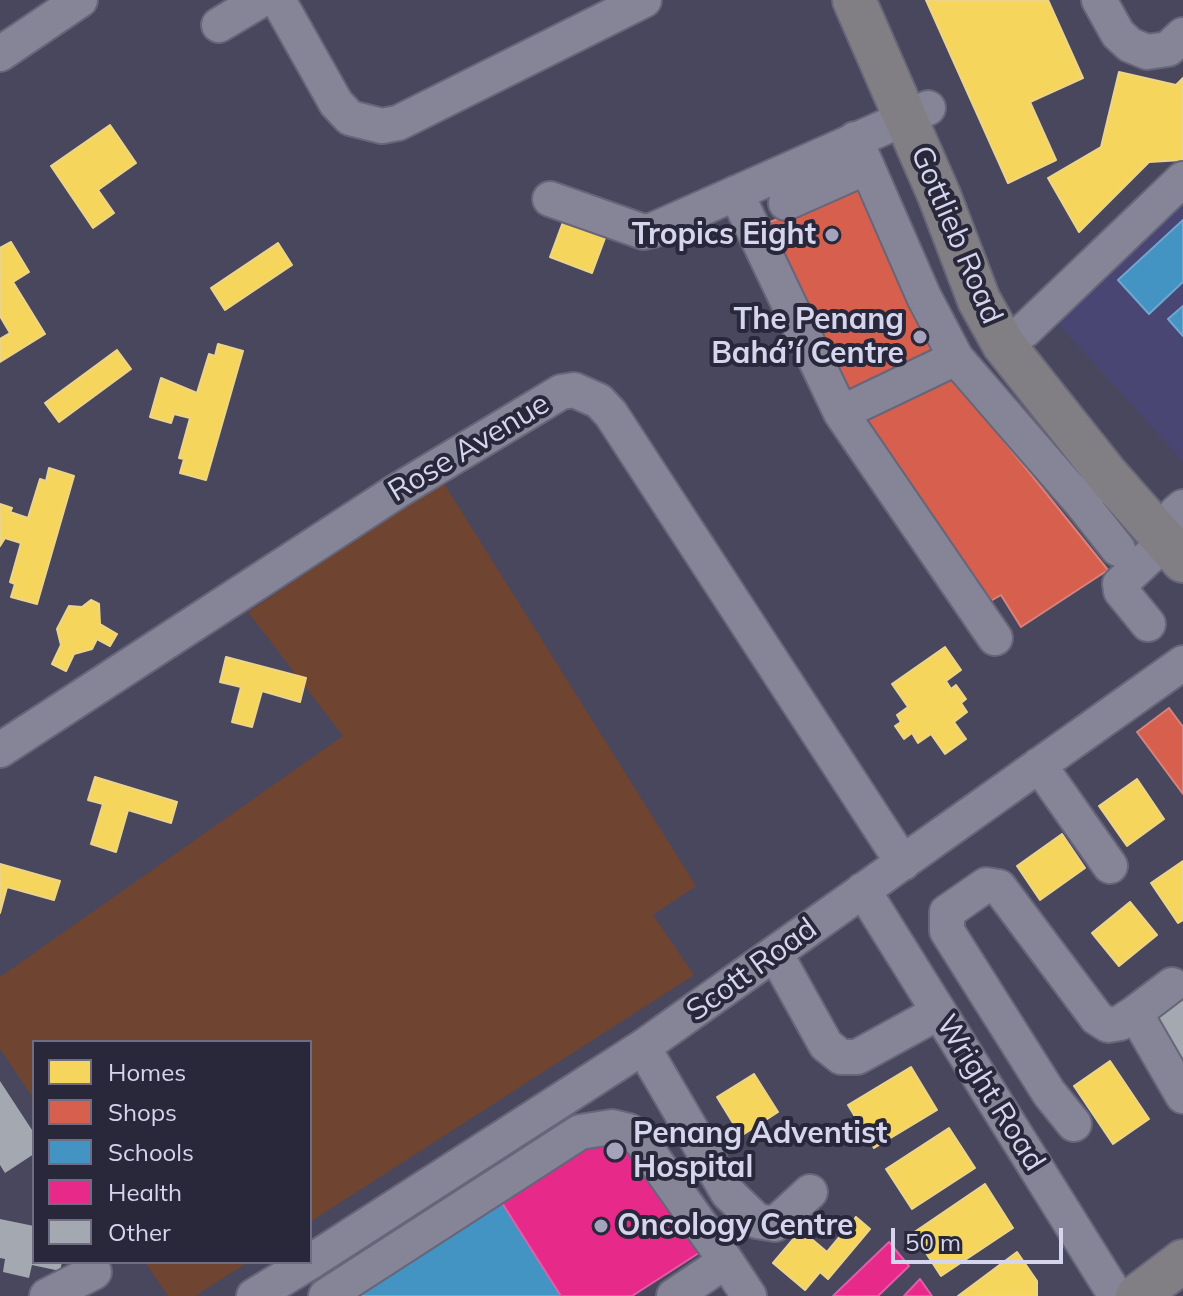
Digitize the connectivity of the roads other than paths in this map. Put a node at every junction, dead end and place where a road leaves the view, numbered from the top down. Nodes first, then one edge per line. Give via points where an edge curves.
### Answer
1 (80, 0) edge
2 (261, 0) edge
3 (278, 0) edge
4 (644, 0) edge
5 (854, 0) edge
6 (883, 0) edge
7 (1099, 0) edge
8 (219, 25) dead end
9 (1183, 35) edge
10 (0, 54) edge
11 (916, 112) junction
12 (861, 153) junction
13 (1183, 179) edge
14 (736, 193) junction
15 (550, 199) dead end
16 (786, 203) dead end
17 (1014, 337) junction
18 (956, 358) junction
19 (841, 413) junction
20 (1093, 488) junction
21 (1178, 529) edge
22 (1118, 549) dead end
23 (1148, 624) dead end
24 (995, 638) dead end
25 (1183, 663) edge
26 (0, 750) edge
27 (1039, 765) junction
28 (903, 863) junction
29 (1110, 866) dead end
30 (863, 890) junction
31 (775, 953) junction
32 (1172, 985) dead end
33 (939, 1012) junction
34 (1135, 1013) junction
35 (643, 1047) junction
36 (1183, 1096) edge
37 (1074, 1124) dead end
38 (448, 1176) junction
39 (810, 1192) dead end
40 (464, 1211) junction
41 (312, 1261) edge
42 (726, 1261) junction
43 (1183, 1261) edge
44 (307, 1264) edge
45 (94, 1272) dead end
46 (47, 1296) edge
47 (254, 1296) edge
48 (326, 1296) edge
49 (674, 1296) edge
50 (749, 1296) edge
51 (1116, 1296) edge
52 (1137, 1296) edge

1 - 10 street
2 - 8 street
3 - 4 street via 336,103 350,118 382,126 398,123
5 - 11 main road, Gottlieb Road
6 - 11 main road, Gottlieb Road
7 - 9 street via 1130,45 1147,52 1168,49
11 - 12 street
11 - 17 main road, Gottlieb Road via 979,300
12 - 14 street
12 - 16 street
12 - 18 street
13 - 17 street
14 - 15 street via 644,232
14 - 19 street
17 - 20 main road, Gottlieb Road
17 - 21 main road, Gottlieb Road
18 - 19 street
18 - 20 street
19 - 24 street
20 - 21 main road, Gottlieb Road
20 - 22 street
21 - 23 street via 1120,584
25 - 27 street, Scott Road
26 - 28 street, Rose Avenue via 397,491 561,392 574,390 599,401 611,414
27 - 28 street, Scott Road
27 - 29 street
28 - 30 street, Scott Road
30 - 31 street, Scott Road
30 - 33 street, Wright Road
31 - 33 street via 826,1045 841,1057 857,1057
31 - 35 street, Scott Road
32 - 34 street
33 - 51 street, Wright Road
34 - 36 street
34 - 37 street via 1114,1025 1102,1022 999,887 986,885 947,912 947,931
35 - 38 street, Scott Road
35 - 39 street via 728,1193 757,1221 775,1224
38 - 40 street
38 - 41 street, Scott Road
40 - 42 street via 580,1132 612,1127 641,1141
40 - 48 street
42 - 49 street
42 - 50 street
43 - 52 main road
44 - 47 street, Scott Road
45 - 46 street

